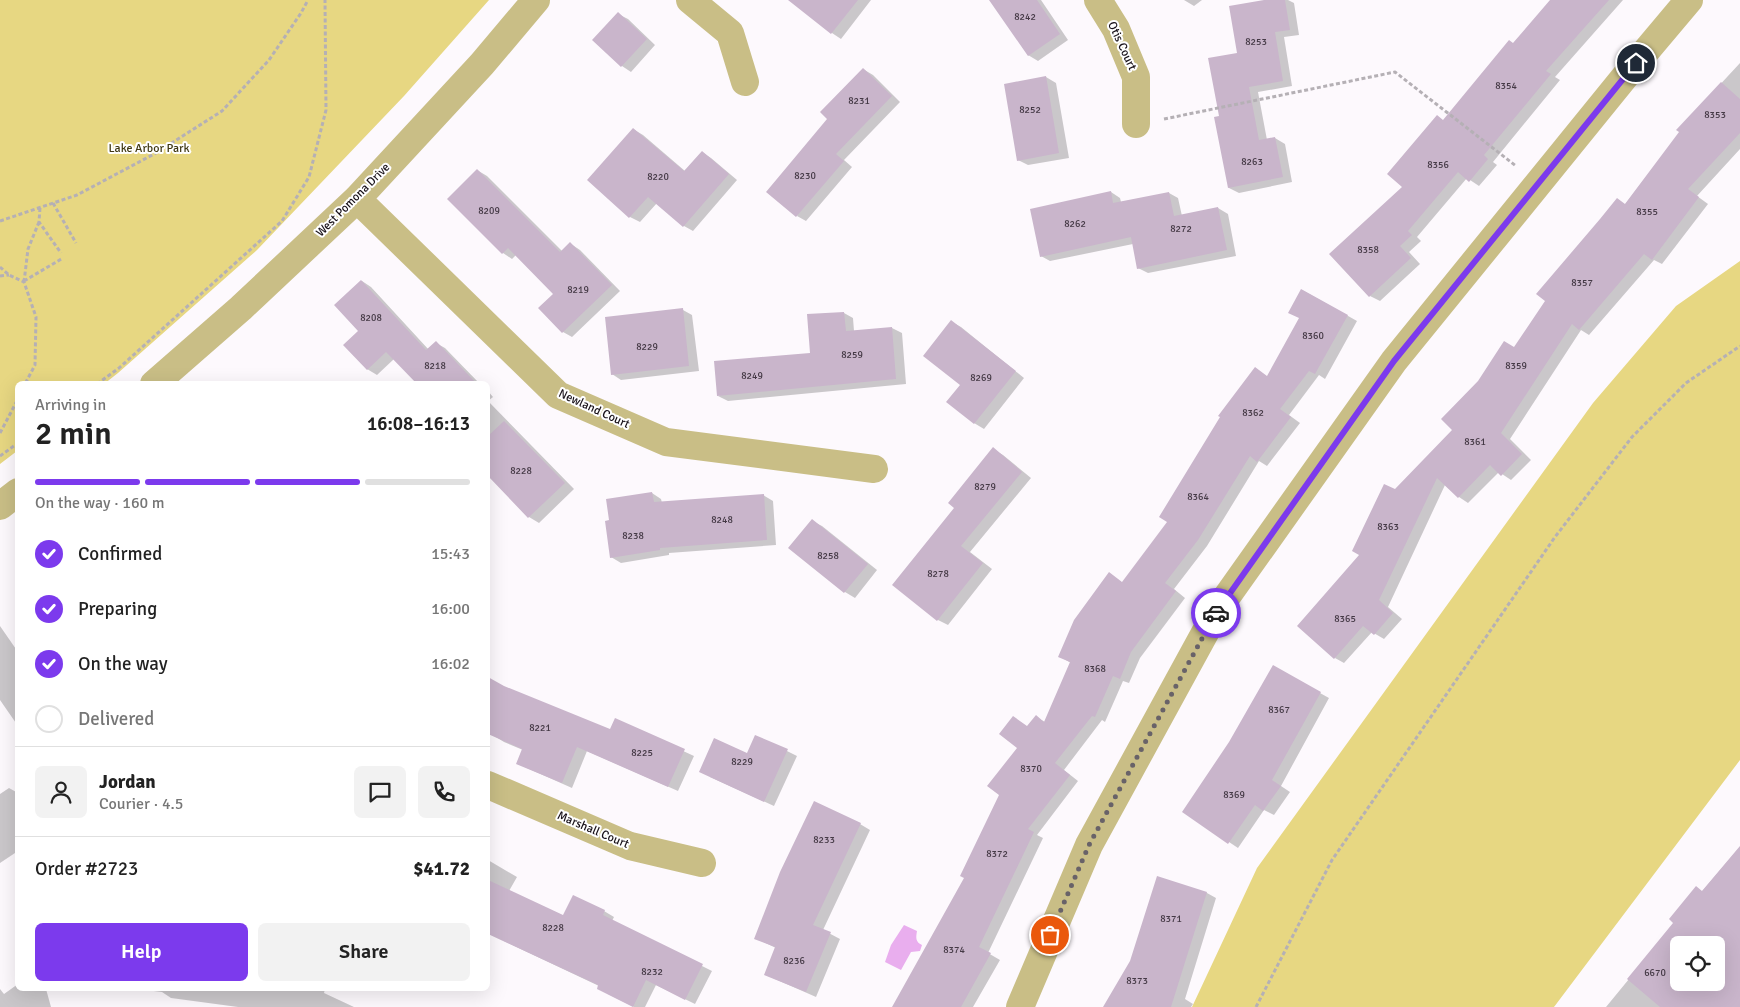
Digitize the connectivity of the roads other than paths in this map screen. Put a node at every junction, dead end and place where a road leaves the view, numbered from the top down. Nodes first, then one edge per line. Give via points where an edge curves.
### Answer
1 (536, 0) edge
2 (690, 0) edge
3 (1098, 0) edge
4 (1689, 0) edge
5 (745, 82) dead end
6 (1136, 124) road end
7 (357, 199) junction
8 (157, 381) edge
9 (874, 469) dead end
10 (15, 494) edge
11 (0, 506) edge
12 (490, 786) edge
13 (702, 863) dead end
14 (1020, 1007) edge

1 - 7 street, West Pomona Drive via 482,64
2 - 5 street via 730,33
3 - 6 street, Otis Court via 1116,29 1136,77
4 - 14 street via 1394,361 1218,609 1089,845
7 - 8 street, West Pomona Drive
7 - 9 street, Newland Court via 558,395 666,442
10 - 11 street
12 - 13 street, Marshall Court via 630,846

